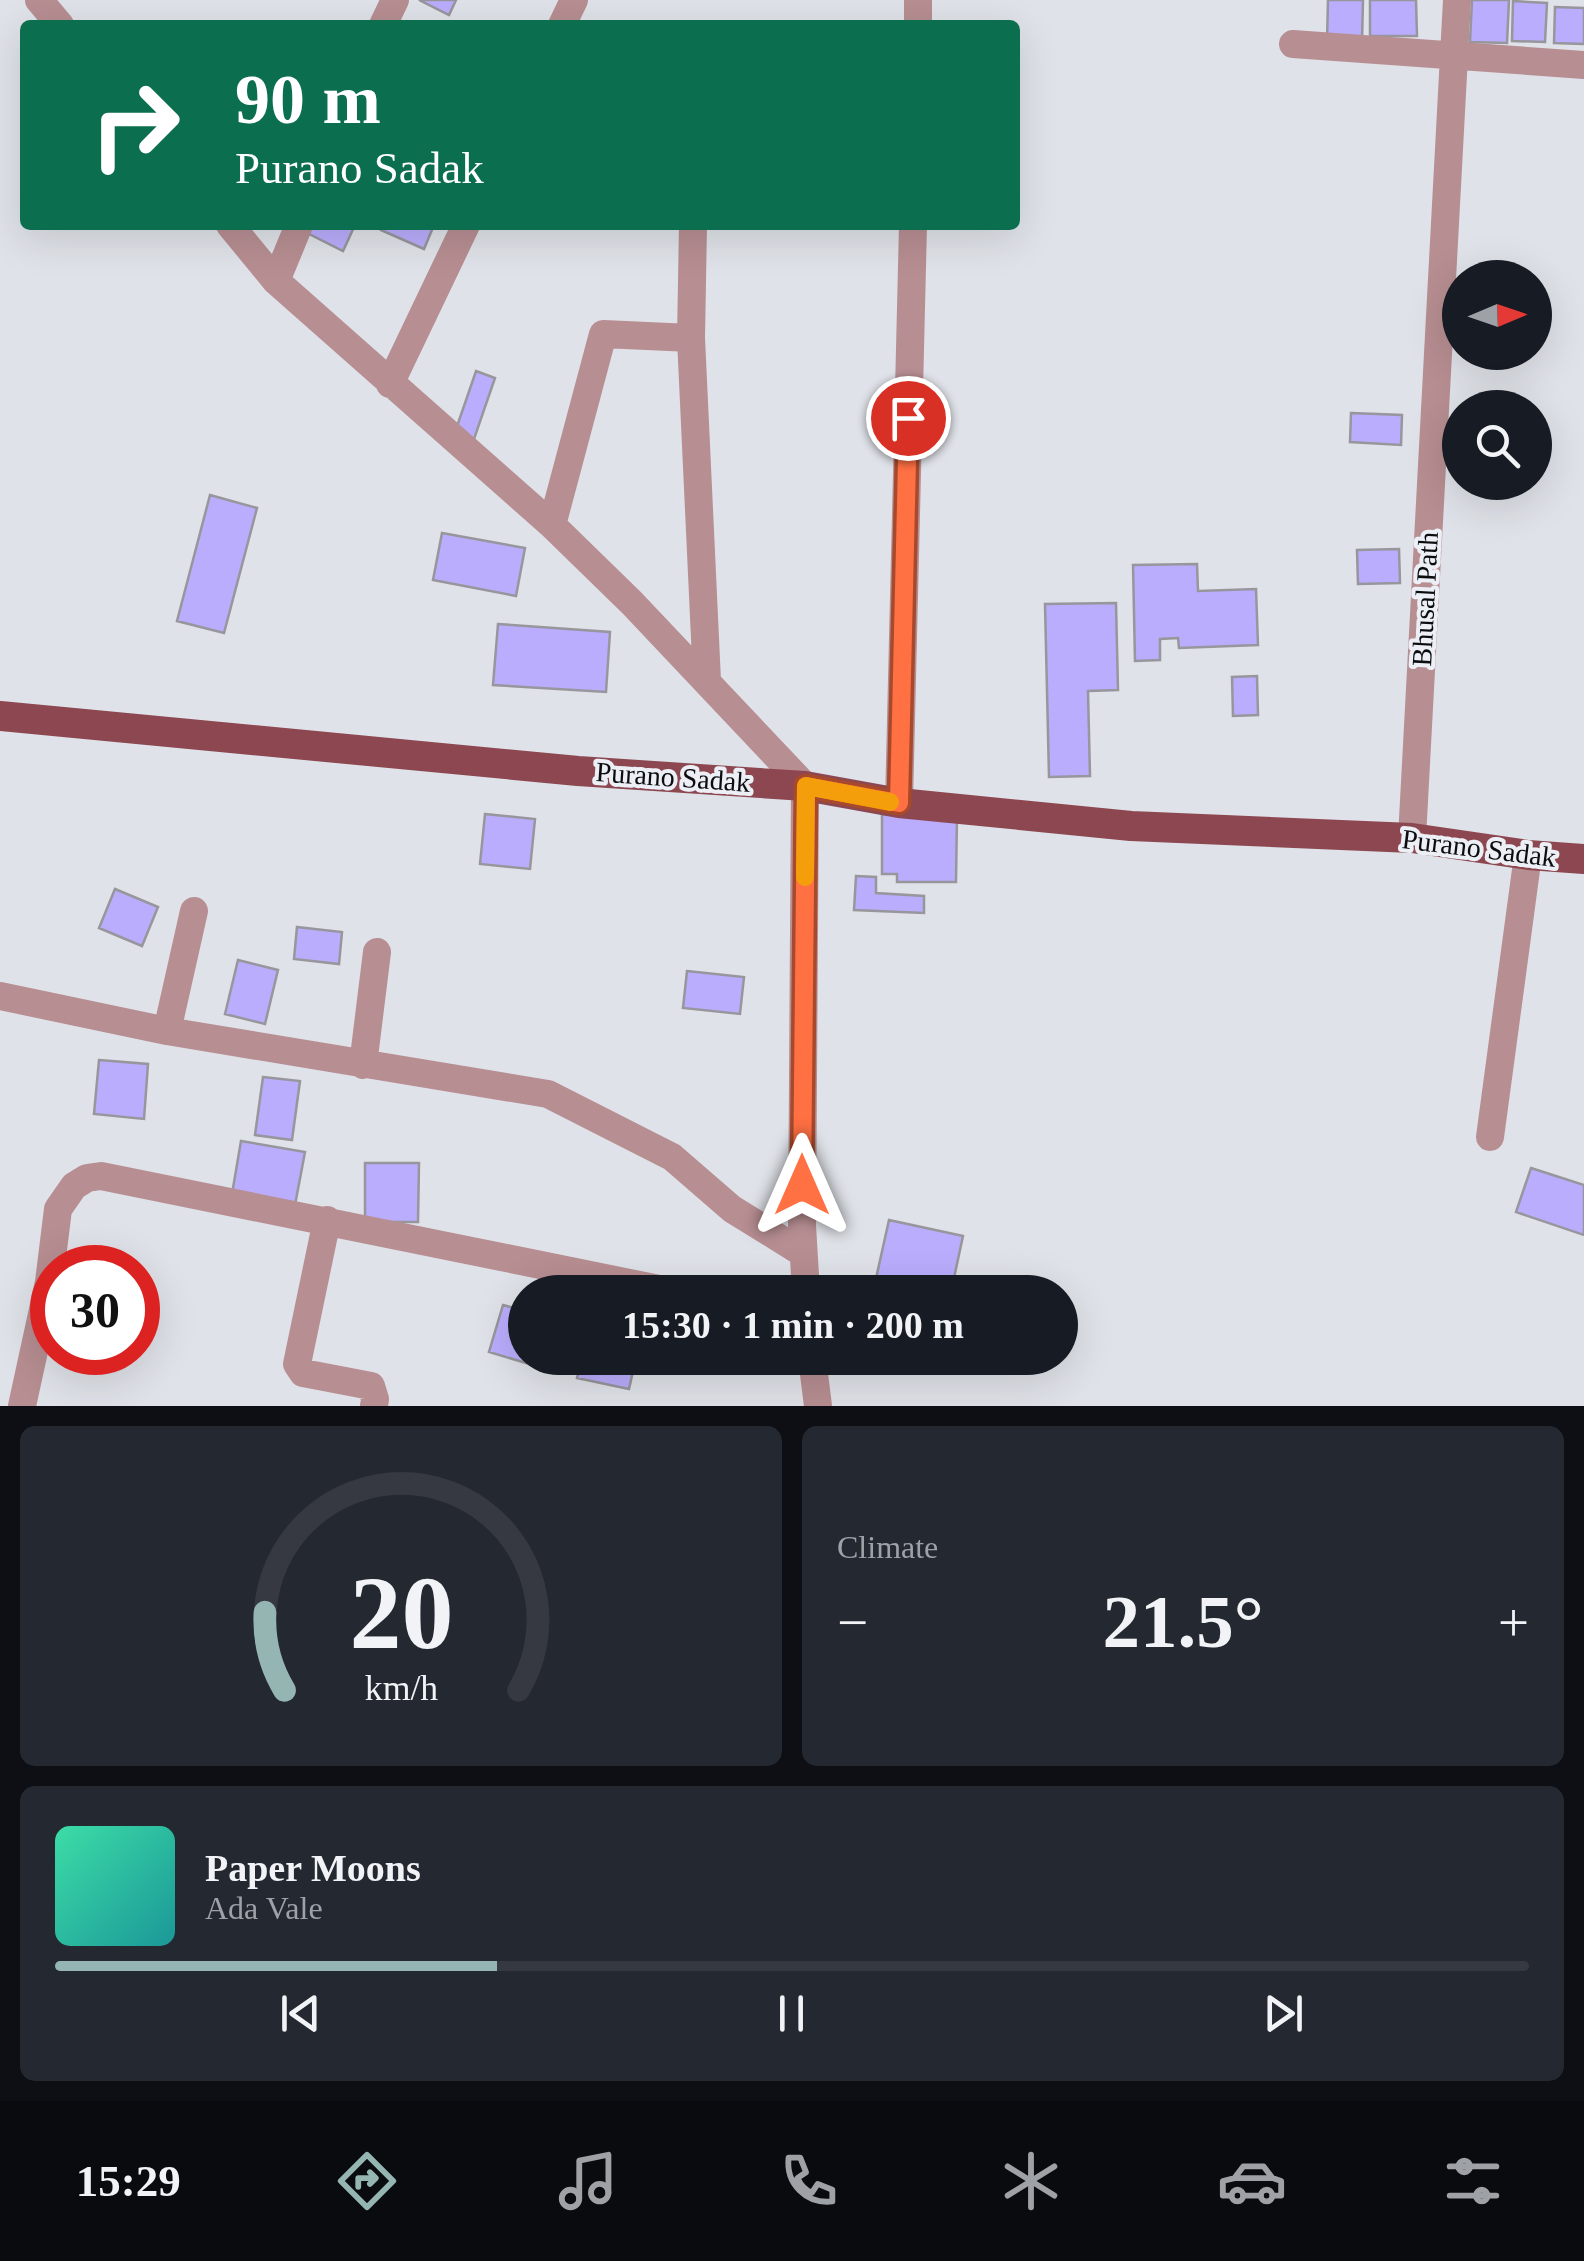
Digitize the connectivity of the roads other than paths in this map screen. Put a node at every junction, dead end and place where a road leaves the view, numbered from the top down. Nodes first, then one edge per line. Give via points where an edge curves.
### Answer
1 (39, 0) edge
2 (1456, 0) edge
3 (56, 20) edge
4 (1293, 44) dead end
5 (1454, 54) junction
6 (1584, 64) edge
7 (234, 230) edge
8 (297, 230) edge
9 (464, 230) edge
10 (693, 230) edge
11 (913, 230) edge
12 (276, 281) junction
13 (691, 338) junction
14 (390, 384) junction
15 (552, 526) junction
16 (707, 680) junction
17 (0, 716) edge
18 (806, 786) junction
19 (899, 803) junction
20 (1412, 838) junction
21 (1528, 855) junction
22 (1584, 859) edge
23 (194, 911) dead end
24 (377, 952) dead end
25 (0, 996) edge
26 (167, 1030) junction
27 (363, 1065) junction
28 (1490, 1137) dead end
29 (328, 1220) junction
30 (803, 1253) junction
31 (592, 1275) edge
32 (805, 1275) edge
33 (814, 1375) edge
34 (22, 1406) edge
35 (374, 1406) edge
36 (818, 1406) edge

1 - 3 street
2 - 5 street, Bhusal Path
4 - 5 street
5 - 6 street
5 - 20 street, Bhusal Path
7 - 12 street
8 - 12 street
9 - 14 street
10 - 13 street
11 - 19 street
12 - 14 street
13 - 15 street via 603,334
13 - 16 street
14 - 15 street
15 - 16 street
16 - 18 street
17 - 18 main road, Purano Sadak
18 - 19 main road, Purano Sadak
18 - 30 street
19 - 20 main road, Purano Sadak via 1131,826
20 - 21 main road, Purano Sadak
21 - 22 main road, Purano Sadak
21 - 28 street
23 - 26 street
24 - 27 street
25 - 26 street
26 - 27 street
27 - 30 street via 548,1094 672,1158 732,1209
29 - 31 street
29 - 34 street via 87,1178 58,1209
29 - 35 street via 297,1364 303,1373 371,1386
30 - 32 street
33 - 36 street

